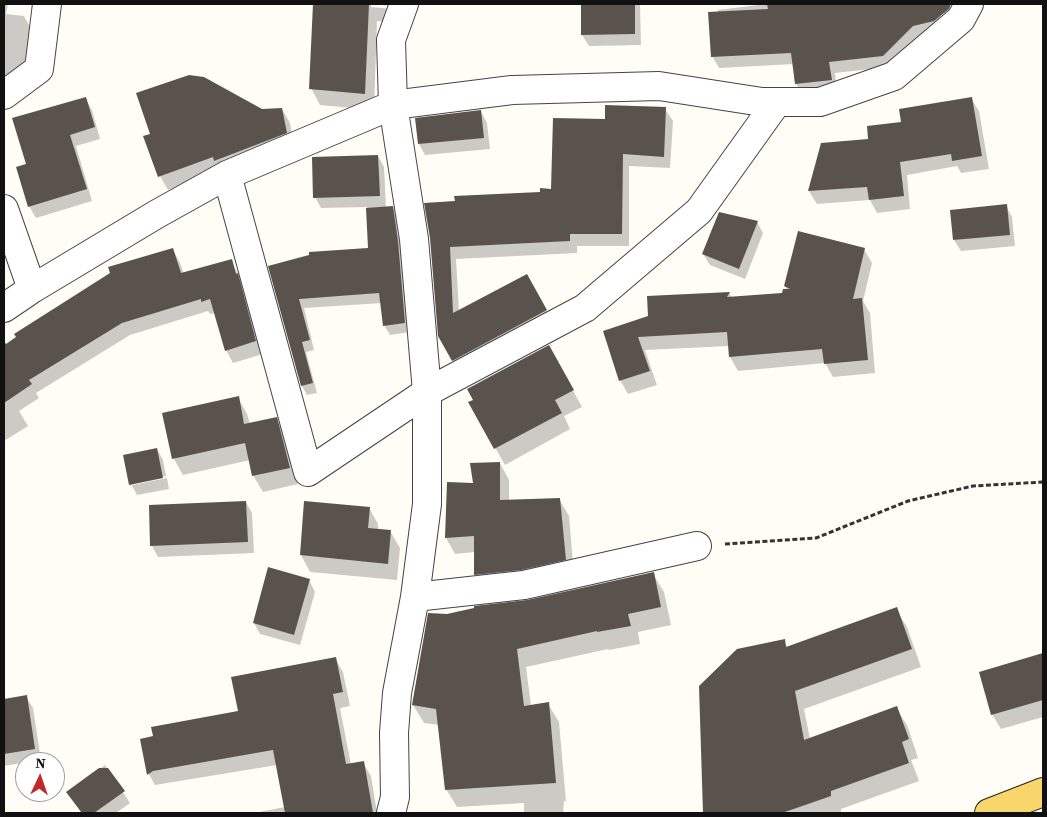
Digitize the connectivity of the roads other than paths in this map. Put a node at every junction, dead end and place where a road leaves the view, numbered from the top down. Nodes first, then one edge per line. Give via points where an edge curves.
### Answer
1 (47, 4) edge
2 (404, 4) edge
3 (969, 4) edge
4 (4, 95) edge
5 (777, 102) junction
6 (393, 105) junction
7 (227, 176) junction
8 (4, 209) edge
9 (32, 289) junction
10 (4, 308) edge
11 (427, 392) junction
12 (697, 546) road end
13 (415, 597) junction
14 (1043, 792) edge
15 (391, 813) edge
16 (989, 813) edge

1 - 4 street via 38,69
2 - 6 street via 391,40
3 - 5 street via 960,19 894,76 820,102
5 - 6 street via 659,86 512,90
5 - 11 street via 699,211 585,308
6 - 7 street
6 - 11 street via 414,239
7 - 9 street via 156,214
7 - 11 street via 308,472
8 - 9 street
9 - 10 street
11 - 13 street via 427,504
12 - 13 street via 524,585
13 - 15 street via 397,693 395,797
14 - 16 main road

